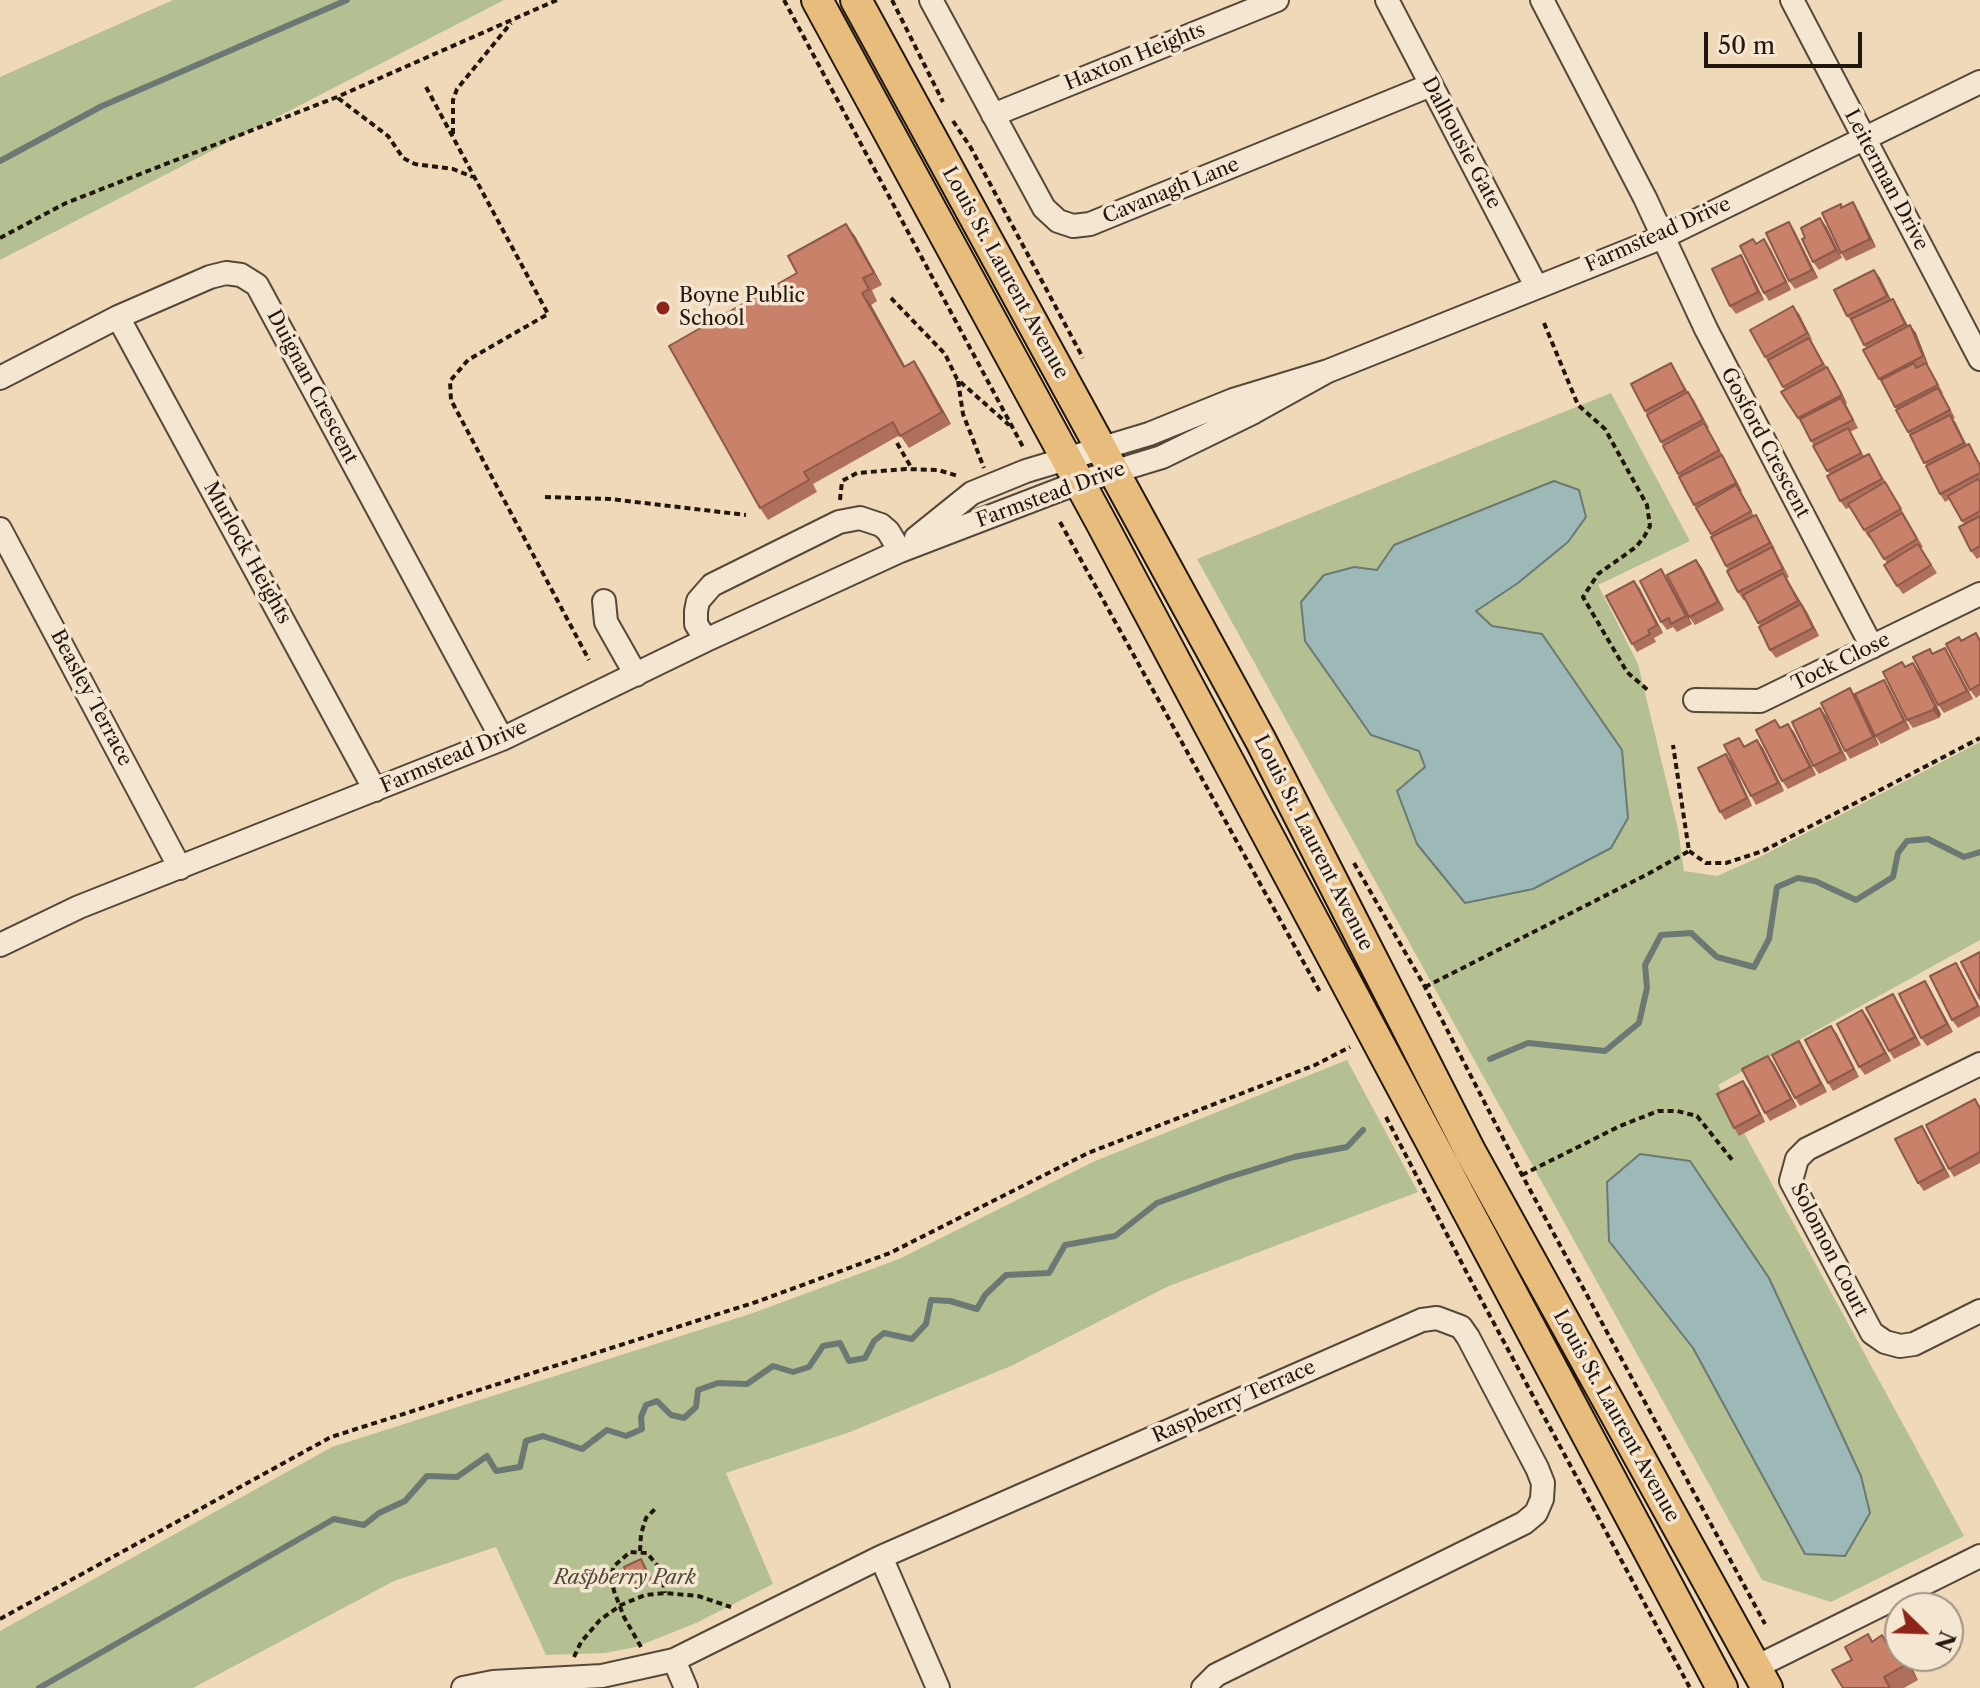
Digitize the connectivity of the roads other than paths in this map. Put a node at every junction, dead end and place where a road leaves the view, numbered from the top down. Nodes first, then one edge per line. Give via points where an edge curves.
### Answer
1 (817, 0) edge
2 (856, 0) edge
3 (931, 0) edge
4 (1277, 0) edge
5 (1387, 0) edge
6 (1542, 0) edge
7 (1792, 0) edge
8 (1980, 82) edge
9 (1431, 85) junction
10 (993, 115) junction
11 (1864, 139) junction
12 (1663, 237) junction
13 (1536, 286) junction
14 (118, 317) junction
15 (1980, 359) edge
16 (0, 378) edge
17 (1106, 461) junction
18 (1073, 470) junction
19 (0, 529) edge
20 (900, 551) junction
21 (1980, 594) edge
22 (604, 601) dead end
23 (706, 640) junction
24 (1872, 647) junction
25 (636, 675) junction
26 (1695, 700) dead end
27 (502, 739) junction
28 (375, 790) junction
29 (180, 868) junction
30 (0, 945) edge
31 (1980, 1064) edge
32 (1980, 1311) edge
33 (1980, 1556) edge
34 (881, 1557) junction
35 (674, 1660) junction
36 (1761, 1678) edge
37 (1719, 1687) edge
38 (463, 1688) edge
39 (686, 1688) edge
40 (938, 1688) edge
41 (1203, 1688) edge

1 - 18 main road, Louis St. Laurent Avenue
2 - 17 main road, Louis St. Laurent Avenue
3 - 10 street, Cavanagh Lane
4 - 10 street, Haxton Heights
5 - 9 street, Dalhousie Gate
6 - 12 street
7 - 11 street, Leiterman Drive
8 - 11 street, Farmstead Drive
9 - 10 street, Cavanagh Lane via 1090,224 1073,226 1044,208
9 - 13 street, Dalhousie Gate
11 - 12 street, Farmstead Drive
11 - 15 street, Leiterman Drive
12 - 13 street, Farmstead Drive
12 - 24 street, Gosford Crescent
13 - 17 street, Farmstead Drive via 1328,371 1162,457
14 - 16 street, Duignan Crescent
14 - 27 street, Duignan Crescent via 226,273 257,285
14 - 28 street, Murlock Heights
17 - 18 street, Farmstead Drive
17 - 36 main road, Louis St. Laurent Avenue via 1261,741 1470,1151
18 - 20 street, Farmstead Drive
18 - 20 street, Farmstead Drive via 1026,471 972,493
18 - 37 main road, Louis St. Laurent Avenue
19 - 29 street, Beasley Terrace
20 - 23 street, Farmstead Drive
20 - 23 street via 881,525 860,518 839,522 712,585 696,611 696,624
21 - 24 street, Tock Close
22 - 25 street via 606,622
23 - 25 street, Farmstead Drive
24 - 26 street, Tock Close via 1760,701
25 - 27 street, Farmstead Drive
27 - 28 street, Farmstead Drive
28 - 29 street, Farmstead Drive
29 - 30 street, Farmstead Drive
31 - 32 street, Solomon Court via 1807,1149 1797,1159 1791,1181 1872,1333 1885,1342 1914,1344
33 - 36 street
34 - 35 street, Raspberry Terrace
34 - 40 street
34 - 41 street, Raspberry Terrace via 1422,1320 1437,1318 1461,1327 1537,1468 1543,1483 1536,1513 1216,1675
35 - 38 street, Raspberry Terrace via 602,1676
35 - 39 street

